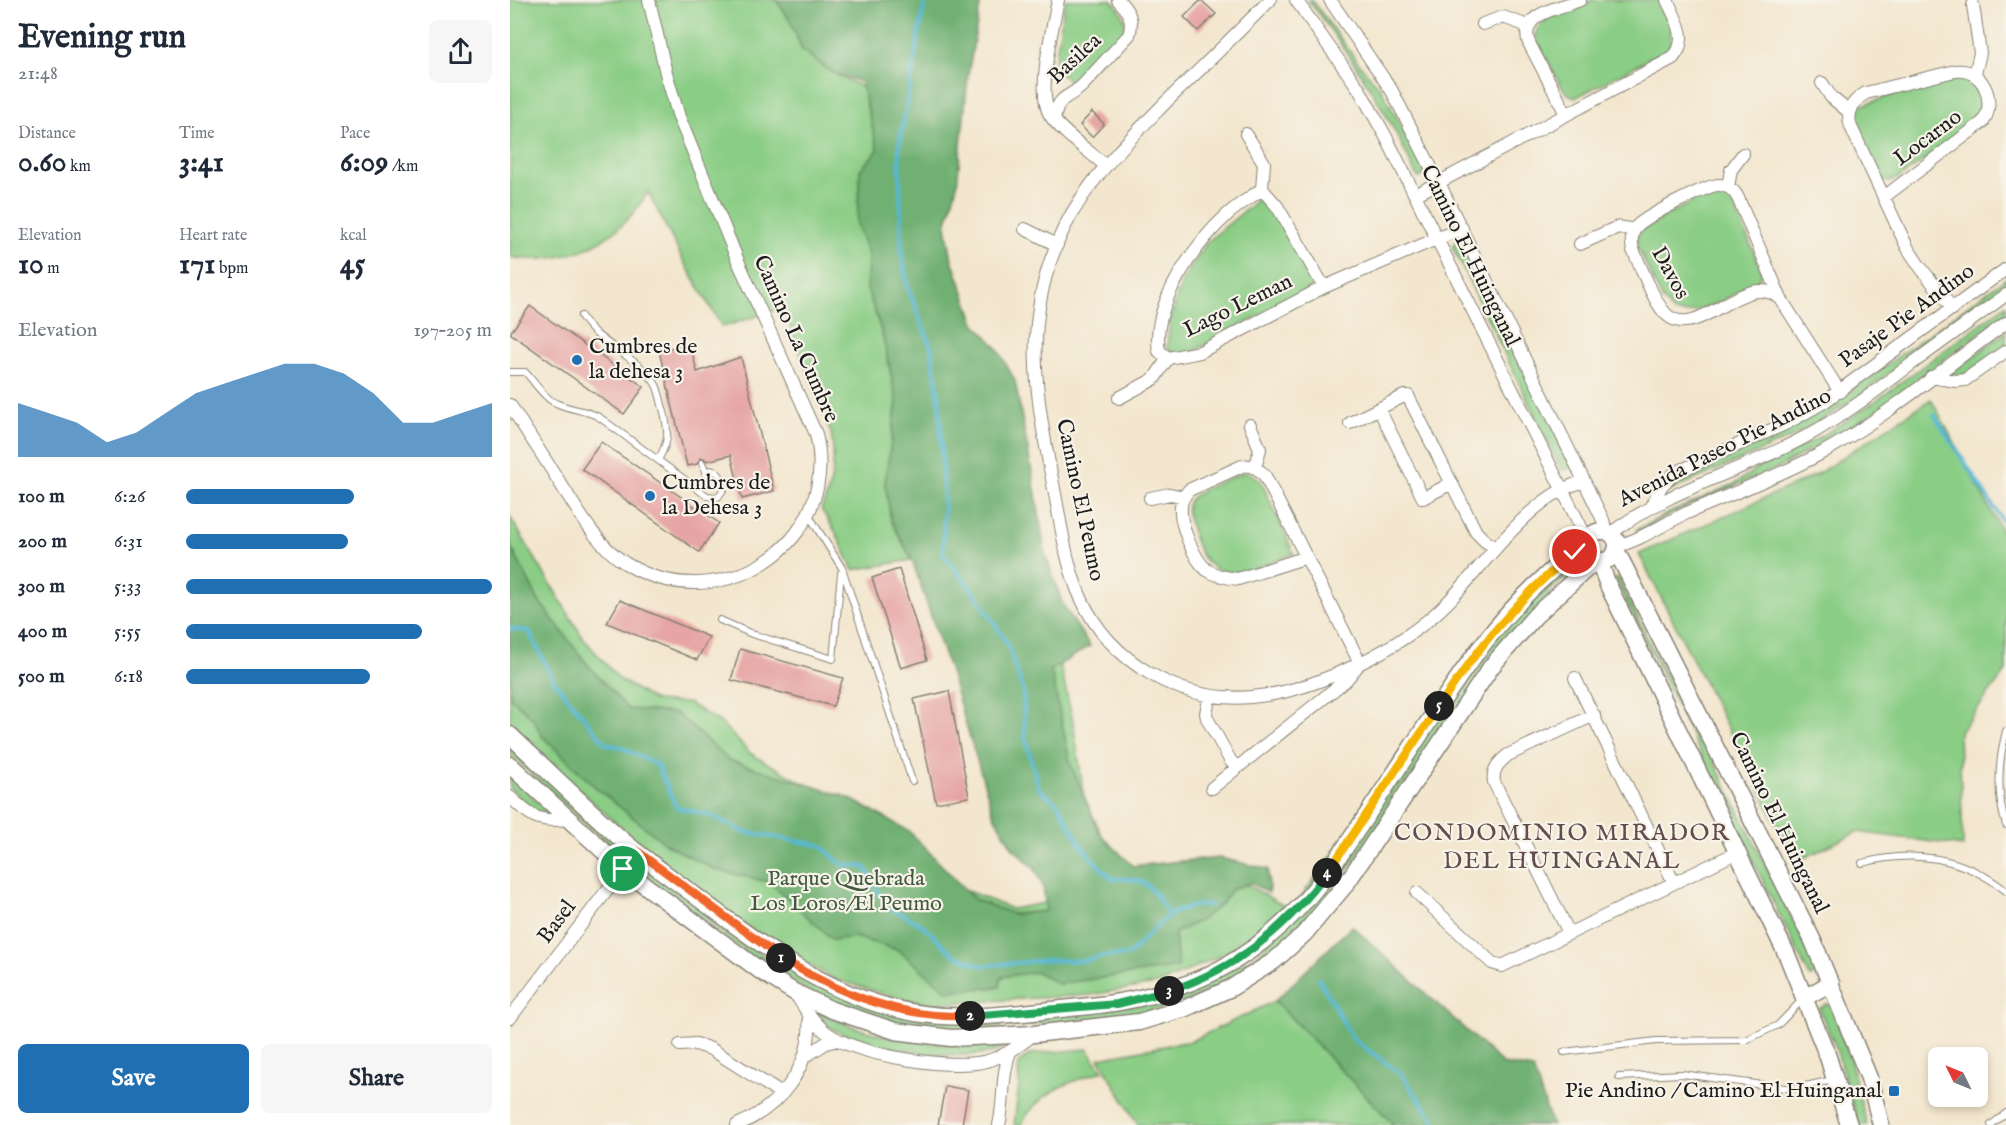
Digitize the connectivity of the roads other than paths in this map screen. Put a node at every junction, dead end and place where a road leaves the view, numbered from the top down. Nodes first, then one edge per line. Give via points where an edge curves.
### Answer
1 (649, 0) edge
2 (1058, 0) edge
3 (1119, 0) edge
4 (1270, 0) edge
5 (1296, 0) edge
6 (1330, 0) edge
7 (1580, 0) edge
8 (1667, 0) edge
9 (1973, 5) dead end
10 (1483, 24) dead end
11 (1528, 26) junction
12 (1975, 74) junction
13 (1822, 83) dead end
14 (1849, 112) junction
15 (1566, 114) junction
16 (1054, 120) junction
17 (1246, 134) dead end
18 (1743, 154) dead end
19 (1106, 165) junction
20 (1439, 183) junction
21 (1728, 187) junction
22 (1262, 189) junction
23 (1415, 195) junction
24 (1884, 197) junction
25 (1462, 228) junction
26 (1025, 230) dead end
27 (1634, 230) junction
28 (1437, 239) junction
29 (1057, 244) junction
30 (1580, 244) dead end
31 (1766, 263) junction
32 (2006, 269) edge
33 (1324, 287) junction
34 (1754, 291) junction
35 (2006, 295) edge
36 (1781, 299) junction
37 (1952, 308) junction
38 (580, 316) dead end
39 (2006, 323) edge
40 (2006, 351) edge
41 (1168, 358) junction
42 (510, 372) edge
43 (1931, 377) junction
44 (1840, 392) junction
45 (1119, 398) dead end
46 (510, 405) edge
47 (1378, 409) junction
48 (1350, 423) dead end
49 (1250, 425) dead end
50 (658, 460) junction
51 (702, 463) dead end
52 (1255, 468) junction
53 (707, 472) junction
54 (1583, 482) junction
55 (704, 483) dead end
56 (1452, 483) junction
57 (1561, 490) junction
58 (1184, 497) junction
59 (1150, 498) dead end
60 (1652, 506) junction
61 (808, 514) junction
62 (1612, 540) junction
63 (1588, 543) junction
64 (1496, 548) junction
65 (1307, 556) junction
66 (1598, 560) junction
67 (842, 568) junction
68 (720, 620) dead end
69 (1360, 663) junction
70 (1575, 678) dead end
71 (1210, 696) junction
72 (1594, 715) junction
73 (2006, 732) edge
74 (510, 735) edge
75 (510, 765) edge
76 (1237, 768) junction
77 (912, 781) dead end
78 (1212, 788) dead end
79 (510, 797) edge
80 (567, 819) junction
81 (2006, 825) edge
82 (637, 851) junction
83 (1738, 852) junction
84 (1862, 863) dead end
85 (623, 869) junction
86 (1674, 883) junction
87 (2006, 891) edge
88 (1417, 893) dead end
89 (1569, 933) junction
90 (1831, 983) junction
91 (794, 992) junction
92 (1804, 998) junction
93 (809, 1016) junction
94 (510, 1018) edge
95 (1034, 1034) junction
96 (838, 1040) junction
97 (680, 1045) dead end
98 (1010, 1052) junction
99 (1564, 1052) dead end
100 (806, 1056) junction
101 (975, 1063) junction
102 (1619, 1077) dead end
103 (1837, 1079) junction
104 (1004, 1085) junction
105 (782, 1094) junction
106 (2006, 1113) edge
107 (737, 1125) edge
108 (999, 1125) edge
109 (1849, 1125) edge
110 (1881, 1125) edge
111 (1991, 1125) edge

1 - 61 street, Camino La Cumbre via 666,73 693,153 816,434 819,476
2 - 16 street, Basilea via 1044,78 1046,105
3 - 16 street, Basilea via 1130,15 1130,35 1082,86 1059,102
4 - 19 street, Camino El Peumo
5 - 23 street, Camino El Huinganal via 1359,89
6 - 20 street, Camino El Huinganal via 1392,91
7 - 11 street via 1540,15
8 - 15 street via 1682,35 1681,47 1673,58
9 - 12 street via 1980,53
10 - 11 street via 1503,16
11 - 15 street via 1529,43
12 - 14 street, Locarno via 1955,71 1866,93
12 - 24 street, Locarno via 1988,99 1983,122
13 - 14 street
14 - 24 street, Locarno via 1851,127
15 - 20 street
16 - 19 street, Basilea
17 - 22 street via 1264,164
18 - 21 street via 1734,164
19 - 29 street, Camino El Peumo via 1077,205
20 - 23 street
20 - 25 street, Camino El Huinganal
21 - 27 street, Davos via 1706,187 1643,221
21 - 31 street via 1738,198
22 - 33 street, Lago Leman via 1277,206
22 - 41 street, Lago Leman via 1230,212 1204,238 1177,281 1166,302 1156,338 1159,351
23 - 28 street, Camino El Huinganal
24 - 37 street, Locarno via 1907,247
25 - 28 street, Lago Leman
25 - 54 street, Camino El Huinganal
26 - 29 street
27 - 30 street, Davos via 1618,227
27 - 34 street, Davos via 1633,250 1660,307 1672,318 1691,320
28 - 33 street, Lago Leman
28 - 57 street, Camino El Huinganal
29 - 71 street, Camino El Peumo via 1038,316 1035,378 1075,583 1094,623 1122,654 1165,682
31 - 34 street via 1763,281
31 - 36 street
32 - 37 street, Pasaje Pie Andino
33 - 41 street, Lago Leman via 1200,352
34 - 36 street via 1766,290
35 - 60 street, Avenida Paseo Pie Andino via 1826,425
36 - 44 street
37 - 44 street, Pasaje Pie Andino
38 - 50 lane via 587,327 641,368 657,387 668,430 666,446
39 - 43 street, Avenida Paseo Pie Andino
40 - 43 street via 1965,380
41 - 45 street, Lago Leman via 1154,380
42 - 50 lane via 525,372 553,402 592,413
43 - 62 street, Avenida Paseo Pie Andino via 1819,454 1631,542
44 - 60 street, Pasaje Pie Andino via 1787,423 1683,468 1662,485
46 - 61 street, Camino La Cumbre via 594,534 616,557 652,576 695,584 743,574 778,552
47 - 48 street
47 - 56 street via 1408,396
47 - 56 street via 1423,498
49 - 52 street via 1260,449
50 - 53 lane via 707,496 718,497 723,490 721,475 717,471
51 - 53 lane
52 - 58 street via 1242,466 1189,490
52 - 65 street via 1265,476
53 - 55 lane
54 - 57 street, Camino El Peumo
54 - 62 street, Camino El Huinganal
56 - 64 street via 1476,532
57 - 63 street, Camino El Huinganal
57 - 64 street, Camino El Peumo
58 - 59 street via 1170,494
58 - 65 street via 1181,514 1194,556 1207,570 1238,579
60 - 62 street, Avenida Paseo Pie Andino via 1628,520
61 - 67 lane
62 - 63 street via 1595,533
62 - 66 street via 1612,557
62 - 90 street, Camino El Huinganal
63 - 66 street via 1590,556
63 - 82 street via 1543,578 1491,633 1330,869 1297,911 1232,963 1159,994 1117,1004 981,1016 935,1015 885,1006 822,982 778,956
64 - 69 street, Camino El Peumo via 1432,618
65 - 69 street
66 - 83 street
66 - 95 street via 1535,616 1491,667 1346,884 1294,944 1238,984 1186,1008 1117,1026
67 - 68 lane via 833,659
67 - 77 lane
69 - 71 street, Camino El Peumo via 1269,695
69 - 76 street, Camino El Peumo via 1346,680
70 - 72 street
71 - 76 street via 1207,718
72 - 86 street
72 - 89 street via 1508,755 1492,773
73 - 81 lane via 1999,782
74 - 82 street
75 - 80 street
76 - 78 street, Camino El Peumo
79 - 80 street via 537,818
80 - 85 street
82 - 85 street, Basel
83 - 86 street
83 - 92 street
84 - 87 lane via 1912,855 1946,860 1977,872
85 - 91 street
85 - 94 street, Basel
86 - 89 street
88 - 89 street via 1492,963 1502,966
90 - 92 street
90 - 110 street, Camino El Huinganal via 1869,1078
91 - 93 street
91 - 95 street via 854,1019 914,1034 970,1038
92 - 99 lane via 1778,1025 1746,1040 1656,1041
92 - 103 street
93 - 96 street
93 - 100 street
95 - 98 street
96 - 100 street
96 - 101 street via 903,1059
97 - 105 street via 696,1044 711,1049
98 - 101 street
98 - 104 street
100 - 105 street
101 - 104 street via 992,1070
102 - 103 lane via 1682,1074 1785,1088
103 - 109 street
104 - 108 street
105 - 107 street via 762,1112
106 - 111 lane

